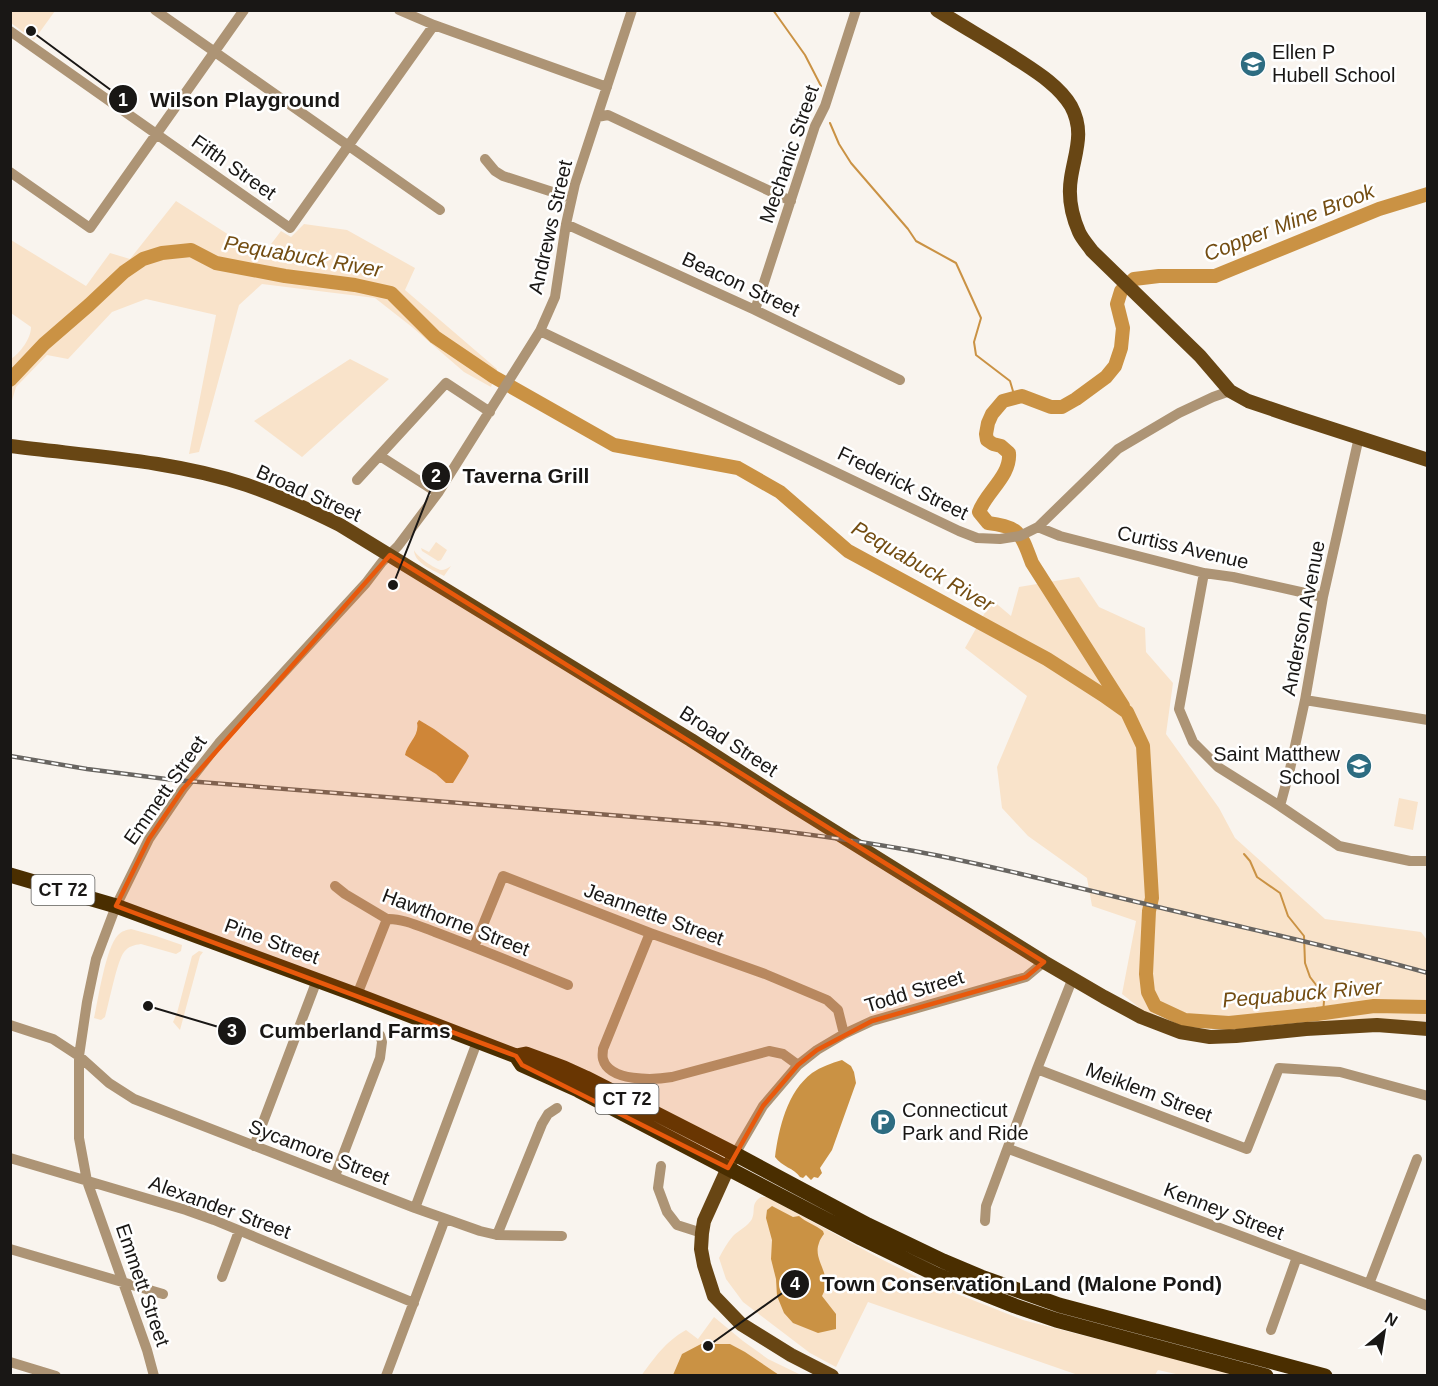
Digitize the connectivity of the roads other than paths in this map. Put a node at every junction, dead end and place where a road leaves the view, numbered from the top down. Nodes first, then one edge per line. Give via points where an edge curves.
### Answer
1 (155, 10) edge
2 (244, 10) edge
3 (399, 10) edge
4 (632, 10) edge
5 (856, 10) edge
6 (937, 10) edge
7 (434, 25) junction
8 (10, 31) edge
9 (214, 52) junction
10 (606, 87) junction
11 (597, 117) junction
12 (157, 134) junction
13 (347, 146) junction
14 (485, 159) dead end
15 (10, 172) edge
16 (571, 198) junction
17 (791, 201) junction
18 (440, 210) dead end
19 (566, 224) junction
20 (755, 310) junction
21 (540, 331) junction
22 (900, 380) dead end
23 (1230, 391) junction
24 (490, 412) junction
25 (1359, 437) junction
26 (10, 446) edge
27 (380, 456) junction
28 (1428, 460) edge
29 (357, 480) dead end
30 (438, 493) junction
31 (1038, 527) junction
32 (390, 555) junction
33 (1204, 573) junction
34 (1323, 597) junction
35 (1305, 700) junction
36 (1428, 720) edge
37 (1280, 806) junction
38 (1428, 861) edge
39 (10, 875) edge
40 (335, 886) dead end
41 (116, 906) junction
42 (387, 919) junction
43 (650, 933) junction
44 (474, 947) junction
45 (1044, 962) junction
46 (317, 980) junction
47 (1072, 980) junction
48 (568, 985) dead end
49 (357, 995) junction
50 (10, 1025) edge
51 (1428, 1029) edge
52 (844, 1034) junction
53 (380, 1035) dead end
54 (477, 1042) junction
55 (79, 1056) junction
56 (798, 1065) junction
57 (1037, 1069) junction
58 (1428, 1096) edge
59 (557, 1108) dead end
60 (254, 1146) junction
61 (1008, 1149) junction
62 (10, 1158) edge
63 (1417, 1159) dead end
64 (731, 1161) junction
65 (661, 1166) dead end
66 (335, 1176) junction
67 (87, 1181) junction
68 (415, 1208) junction
69 (445, 1220) junction
70 (985, 1221) dead end
71 (239, 1231) junction
72 (702, 1233) junction
73 (497, 1234) junction
74 (562, 1236) dead end
75 (10, 1249) edge
76 (1297, 1257) junction
77 (222, 1277) dead end
78 (124, 1283) junction
79 (1369, 1284) junction
80 (163, 1294) dead end
81 (414, 1303) junction
82 (1428, 1306) edge
83 (1270, 1330) dead end
84 (10, 1362) edge
85 (56, 1376) edge
86 (154, 1376) edge
87 (386, 1376) edge
88 (832, 1376) edge
89 (1266, 1376) edge
90 (1325, 1376) edge

1 - 9 street
2 - 9 street
3 - 7 street
4 - 10 street, Andrews Street
5 - 17 street, Mechanic Street
6 - 23 main road via 1037,72 1061,92 1071,107 1078,131 1071,179 1072,210 1080,234 1092,251
7 - 10 street
7 - 13 street
8 - 12 street, Fifth Street
9 - 12 street
9 - 13 street
10 - 11 street, Andrews Street
11 - 16 street, Andrews Street
11 - 17 street via 608,115
12 - 13 street, Fifth Street via 290,228
12 - 15 street via 90,228
13 - 18 street
14 - 16 street via 503,176
16 - 19 street, Andrews Street
17 - 20 street, Mechanic Street
19 - 20 street, Beacon Street
19 - 21 street, Andrews Street via 555,297
20 - 22 street, Beacon Street
21 - 24 street, Andrews Street
21 - 31 street, Frederick Street via 959,531 977,538 1012,538
23 - 25 main road via 1248,401
23 - 31 street, Frederick Street via 1179,413 1118,449
24 - 27 street via 446,383
24 - 30 street, Andrews Street
25 - 28 main road
25 - 34 street, Anderson Avenue
26 - 32 main road, Broad Street via 166,466 246,485 340,525
27 - 29 street
27 - 30 street
30 - 32 street, Andrews Street
31 - 33 street, Curtiss Avenue
32 - 41 street, Emmett Street via 219,743 183,789 149,839
32 - 45 main road, Broad Street
33 - 34 street, Curtiss Avenue
33 - 37 street via 1179,709 1193,742 1218,767
34 - 35 street, Anderson Avenue
35 - 36 street
35 - 37 street, Anderson Avenue
37 - 38 street via 1339,846
39 - 41 highway, Pine Street / CT 72
40 - 42 street, Hawthorne Street
41 - 46 highway, Pine Street / CT 72
41 - 55 street, Emmett Street via 96,959
42 - 44 street, Hawthorne Street via 394,918
42 - 49 street
43 - 44 street, Jeannette Street via 504,876
43 - 52 street, Jeannette Street via 827,1000 838,1010
43 - 56 street via 603,1049 603,1060 609,1068 647,1080 769,1051 783,1054
44 - 48 street, Hawthorne Street
45 - 47 main road, Broad Street
45 - 52 street, Todd Street via 1026,977 894,1015
46 - 49 highway, Pine Street / CT 72
46 - 60 street
47 - 51 main road, Broad Street via 1141,1017 1180,1032 1210,1037 1377,1025
47 - 57 street
49 - 54 highway, Pine Street / CT 72
50 - 55 street, Sycamore Street via 53,1039
52 - 56 street, Todd Street
53 - 66 street via 380,1058
54 - 64 highway, Pine Street / CT 72 via 516,1056 522,1065
54 - 68 street
55 - 60 street, Sycamore Street via 134,1099
55 - 67 street, Emmett Street via 79,1138
56 - 64 street, Todd Street via 763,1106
57 - 58 street, Meiklem Street via 1247,1149 1280,1068 1340,1071
57 - 61 street
59 - 73 street via 542,1124
60 - 66 street, Sycamore Street
61 - 70 street via 986,1206
61 - 76 street, Kenney Street
62 - 67 street, Alexander Street
63 - 79 street
64 - 72 main road
64 - 89 highway, CT 72 via 897,1256 976,1291 1066,1323
64 - 90 highway, CT 72 via 905,1244 1020,1292
65 - 72 street via 658,1188 667,1212 677,1225
66 - 68 street, Sycamore Street
67 - 71 street, Alexander Street via 186,1210
67 - 78 street, Emmett Street
68 - 69 street, Sycamore Street
69 - 73 street, Sycamore Street
69 - 81 street
71 - 77 street
71 - 81 street, Alexander Street
72 - 88 main road via 700,1249 714,1296 741,1324
73 - 74 street, Sycamore Street
75 - 78 street
76 - 79 street, Kenney Street
76 - 83 street
78 - 80 street
78 - 86 street, Emmett Street
79 - 82 street, Kenney Street
81 - 87 street
84 - 85 street

